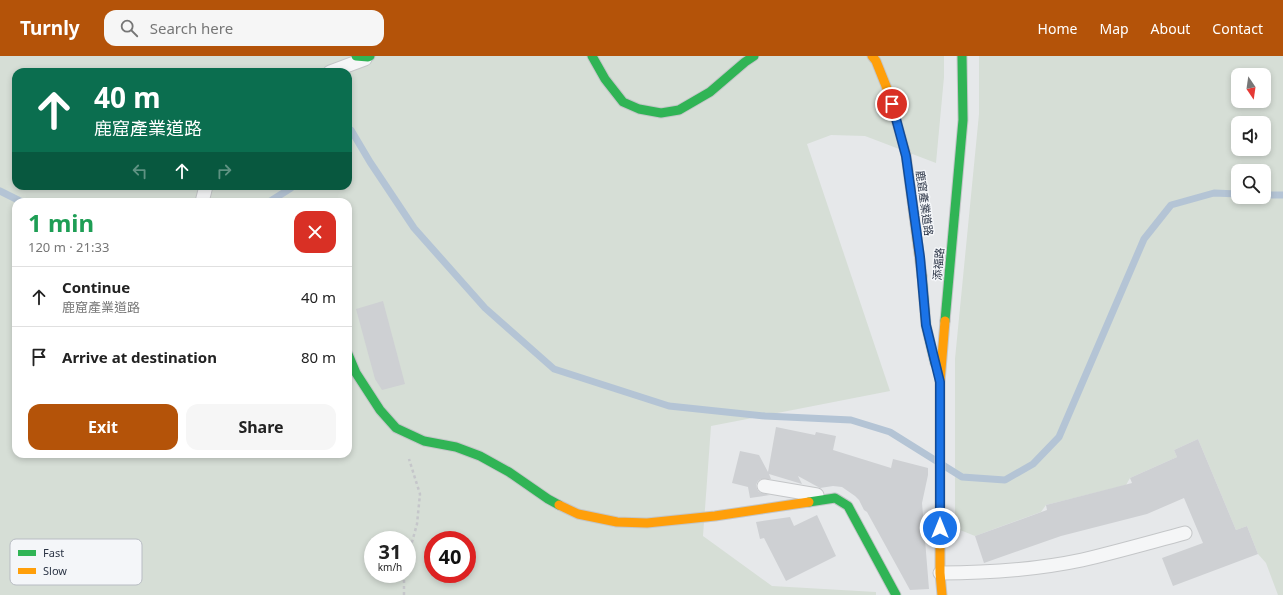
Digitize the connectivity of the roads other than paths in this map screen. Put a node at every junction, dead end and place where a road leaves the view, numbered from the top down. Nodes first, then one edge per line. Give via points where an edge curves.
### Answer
1 (364, 56) edge
2 (592, 56) edge
3 (754, 56) edge
4 (872, 56) edge
5 (962, 56) edge
6 (338, 68) edge
7 (352, 363) edge
8 (940, 382) junction
9 (764, 486) dead end
10 (835, 498) junction
11 (1185, 533) dead end
12 (940, 573) junction
13 (896, 595) edge
14 (942, 595) edge

1 - 6 lane
2 - 3 street via 605,79 623,102 638,109 661,113 679,110 710,92
4 - 8 street, 鹿窟產業道路 via 888,91 906,156 920,257 926,325
5 - 8 street, 添福路 via 963,120
7 - 10 street via 376,404 396,428 424,441 456,447 480,456 548,499 578,514 616,522 646,523 715,516
8 - 12 street, 添福路
9 - 10 lane
10 - 13 street via 848,506
11 - 12 lane via 1074,561 980,573
12 - 14 street, 添福路

